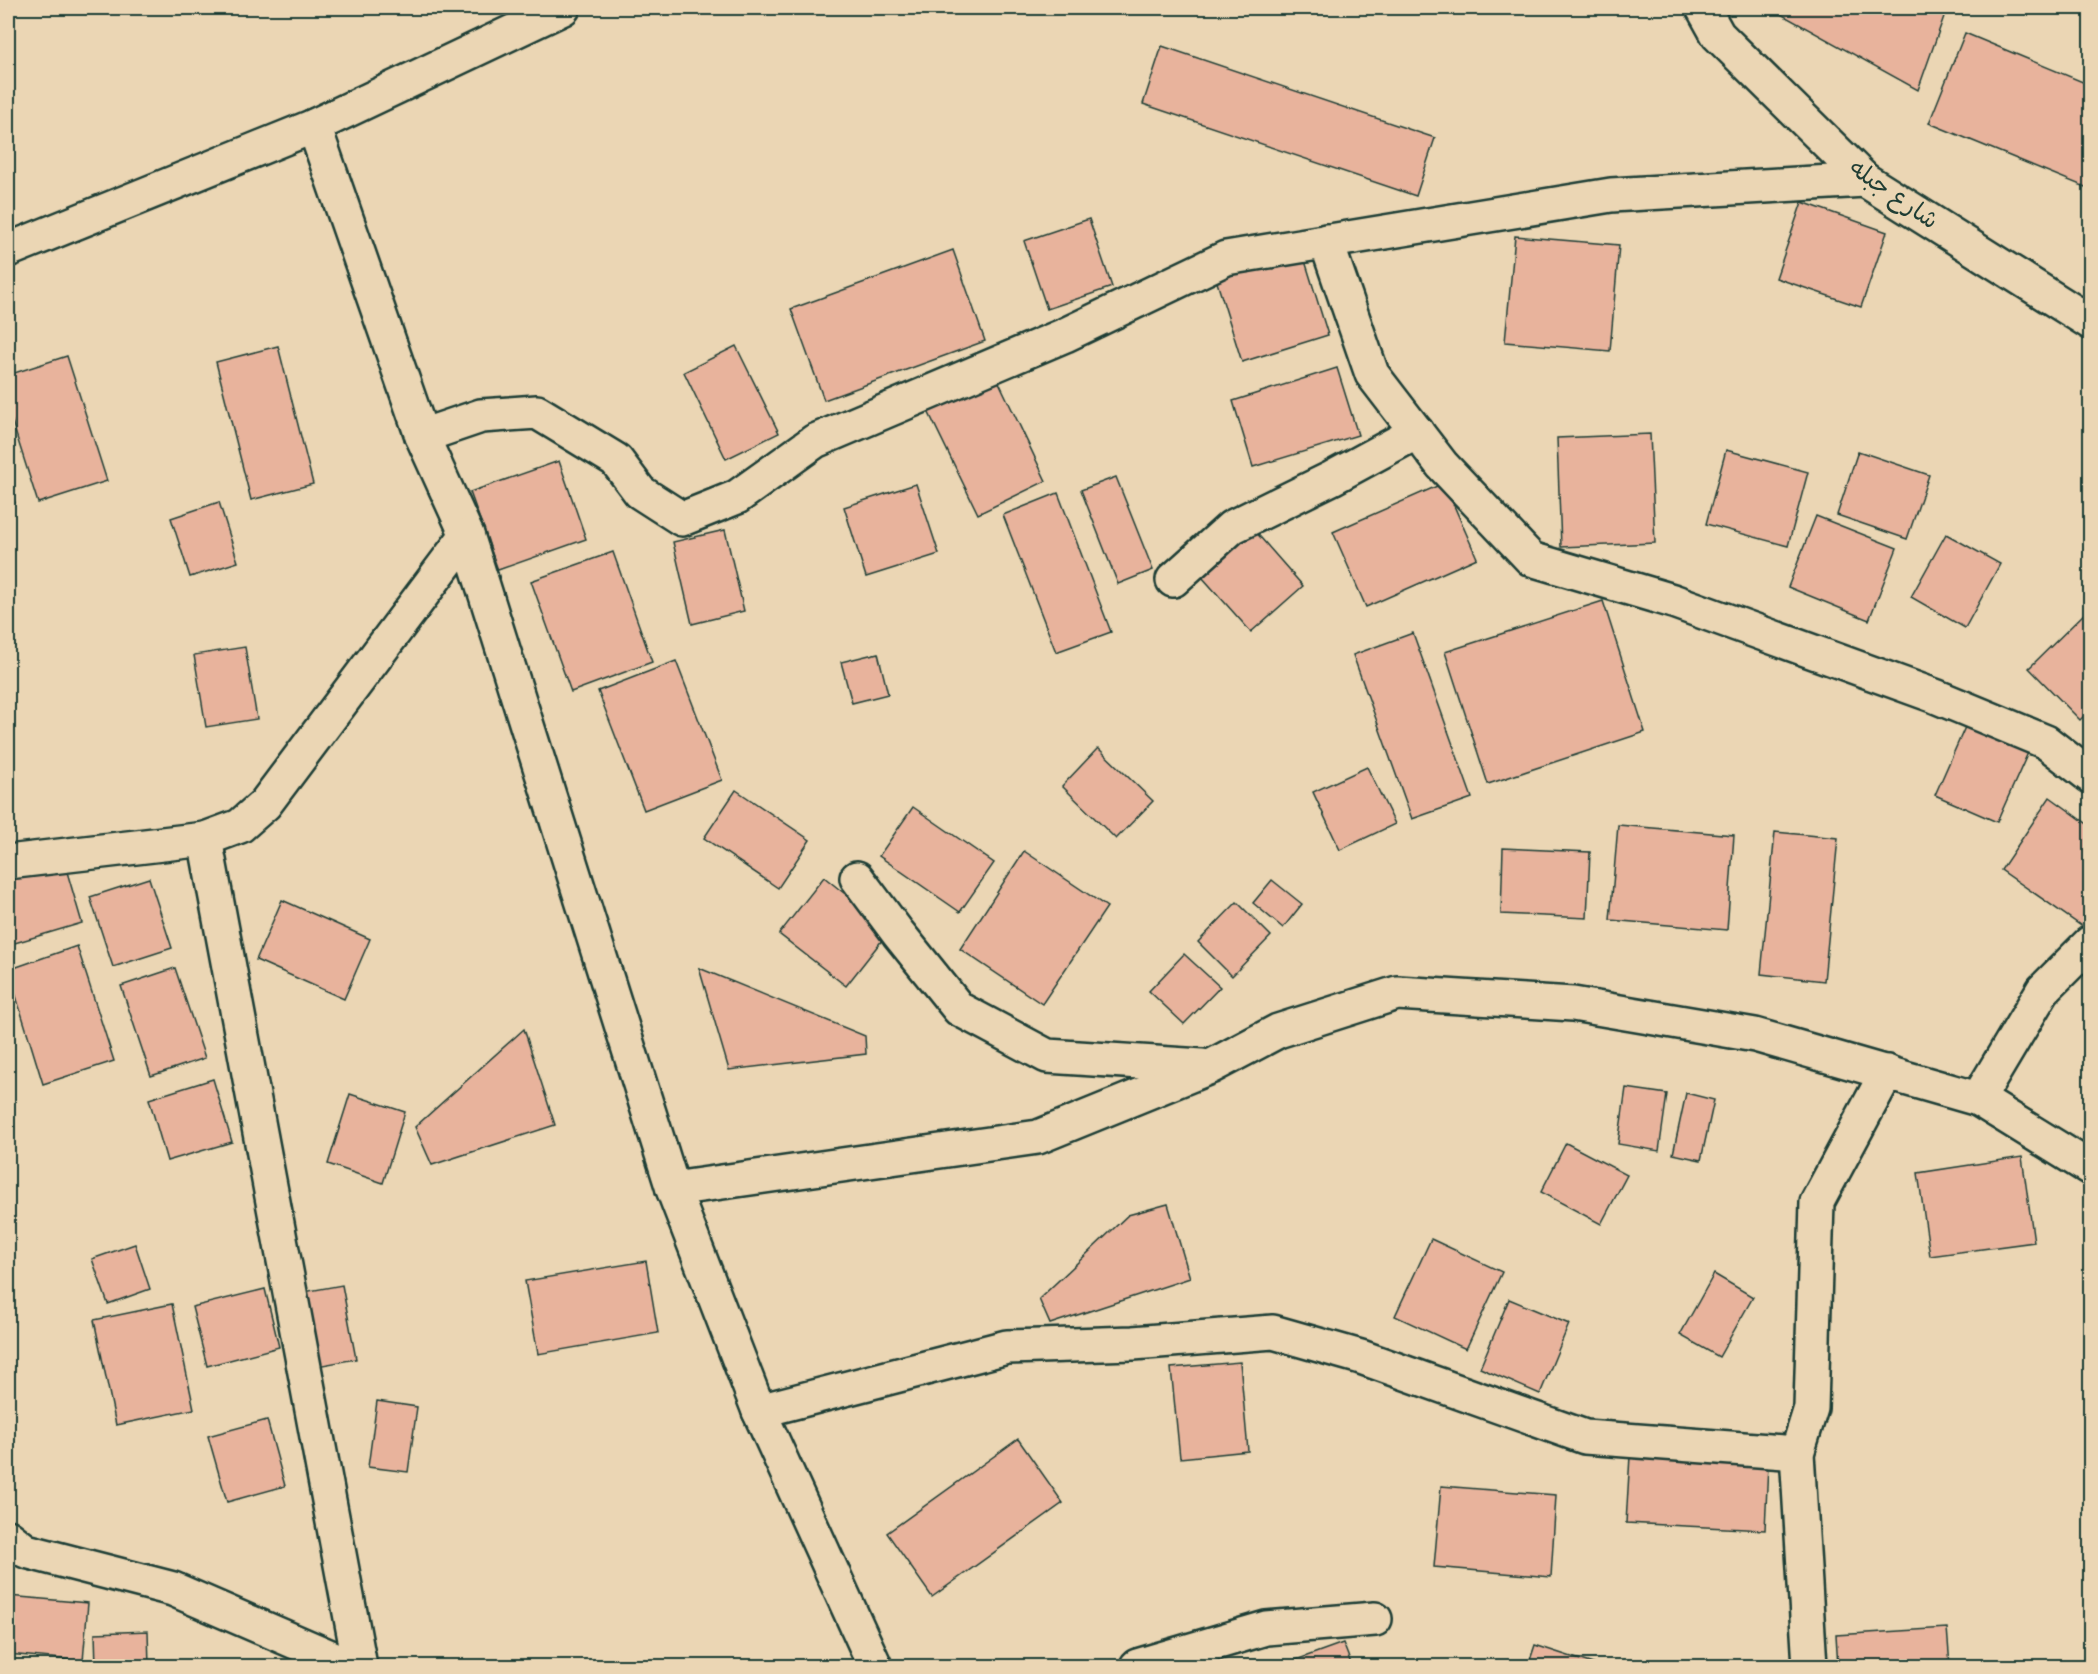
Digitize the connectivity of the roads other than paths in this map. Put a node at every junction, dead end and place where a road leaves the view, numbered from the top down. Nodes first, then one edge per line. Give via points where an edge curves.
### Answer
1 (563, 8) edge
2 (1703, 8) edge
3 (314, 126) junction
4 (1865, 180) junction
5 (1326, 241) junction
6 (8, 250) edge
7 (2091, 322) edge
8 (1417, 432) junction
9 (422, 436) junction
10 (467, 535) junction
11 (1173, 580) dead end
12 (2091, 776) edge
13 (205, 839) junction
14 (8, 862) edge
15 (857, 878) dead end
16 (2091, 943) edge
17 (1209, 1067) junction
18 (1887, 1072) junction
19 (1978, 1099) junction
20 (2091, 1168) edge
21 (674, 1189) junction
22 (759, 1411) junction
23 (1797, 1453) junction
24 (8, 1537) edge
25 (1375, 1619) dead end
26 (351, 1666) edge
27 (360, 1666) edge
28 (875, 1666) edge
29 (1137, 1666) edge
30 (1810, 1666) edge

1 - 3 street
2 - 4 street, شارع جبله via 1718,35
3 - 6 street
3 - 9 street
4 - 5 street via 1611,195
4 - 7 street, شارع جبله
5 - 8 street via 1372,374
5 - 9 street via 1226,258 1065,335 815,441 737,497 682,519 640,492 616,460 537,412 481,416
8 - 11 street via 1232,527
8 - 12 street via 1442,465 1531,559 1673,601 1935,696 2046,742
9 - 10 street
10 - 13 street via 266,804 240,826
10 - 21 street
13 - 14 street
13 - 27 street
15 - 17 street via 959,1009 979,1020 1047,1056
16 - 19 street via 2043,990
17 - 18 street via 1278,1031 1397,993 1573,1004 1755,1035
17 - 21 street via 1038,1137
18 - 19 street
18 - 23 street via 1817,1202 1811,1408
19 - 20 street
21 - 22 street
22 - 23 street via 1007,1347 1133,1343 1273,1332 1361,1357 1585,1437
22 - 28 street
23 - 30 street
24 - 26 street via 26,1551 173,1589
25 - 29 street via 1266,1628

